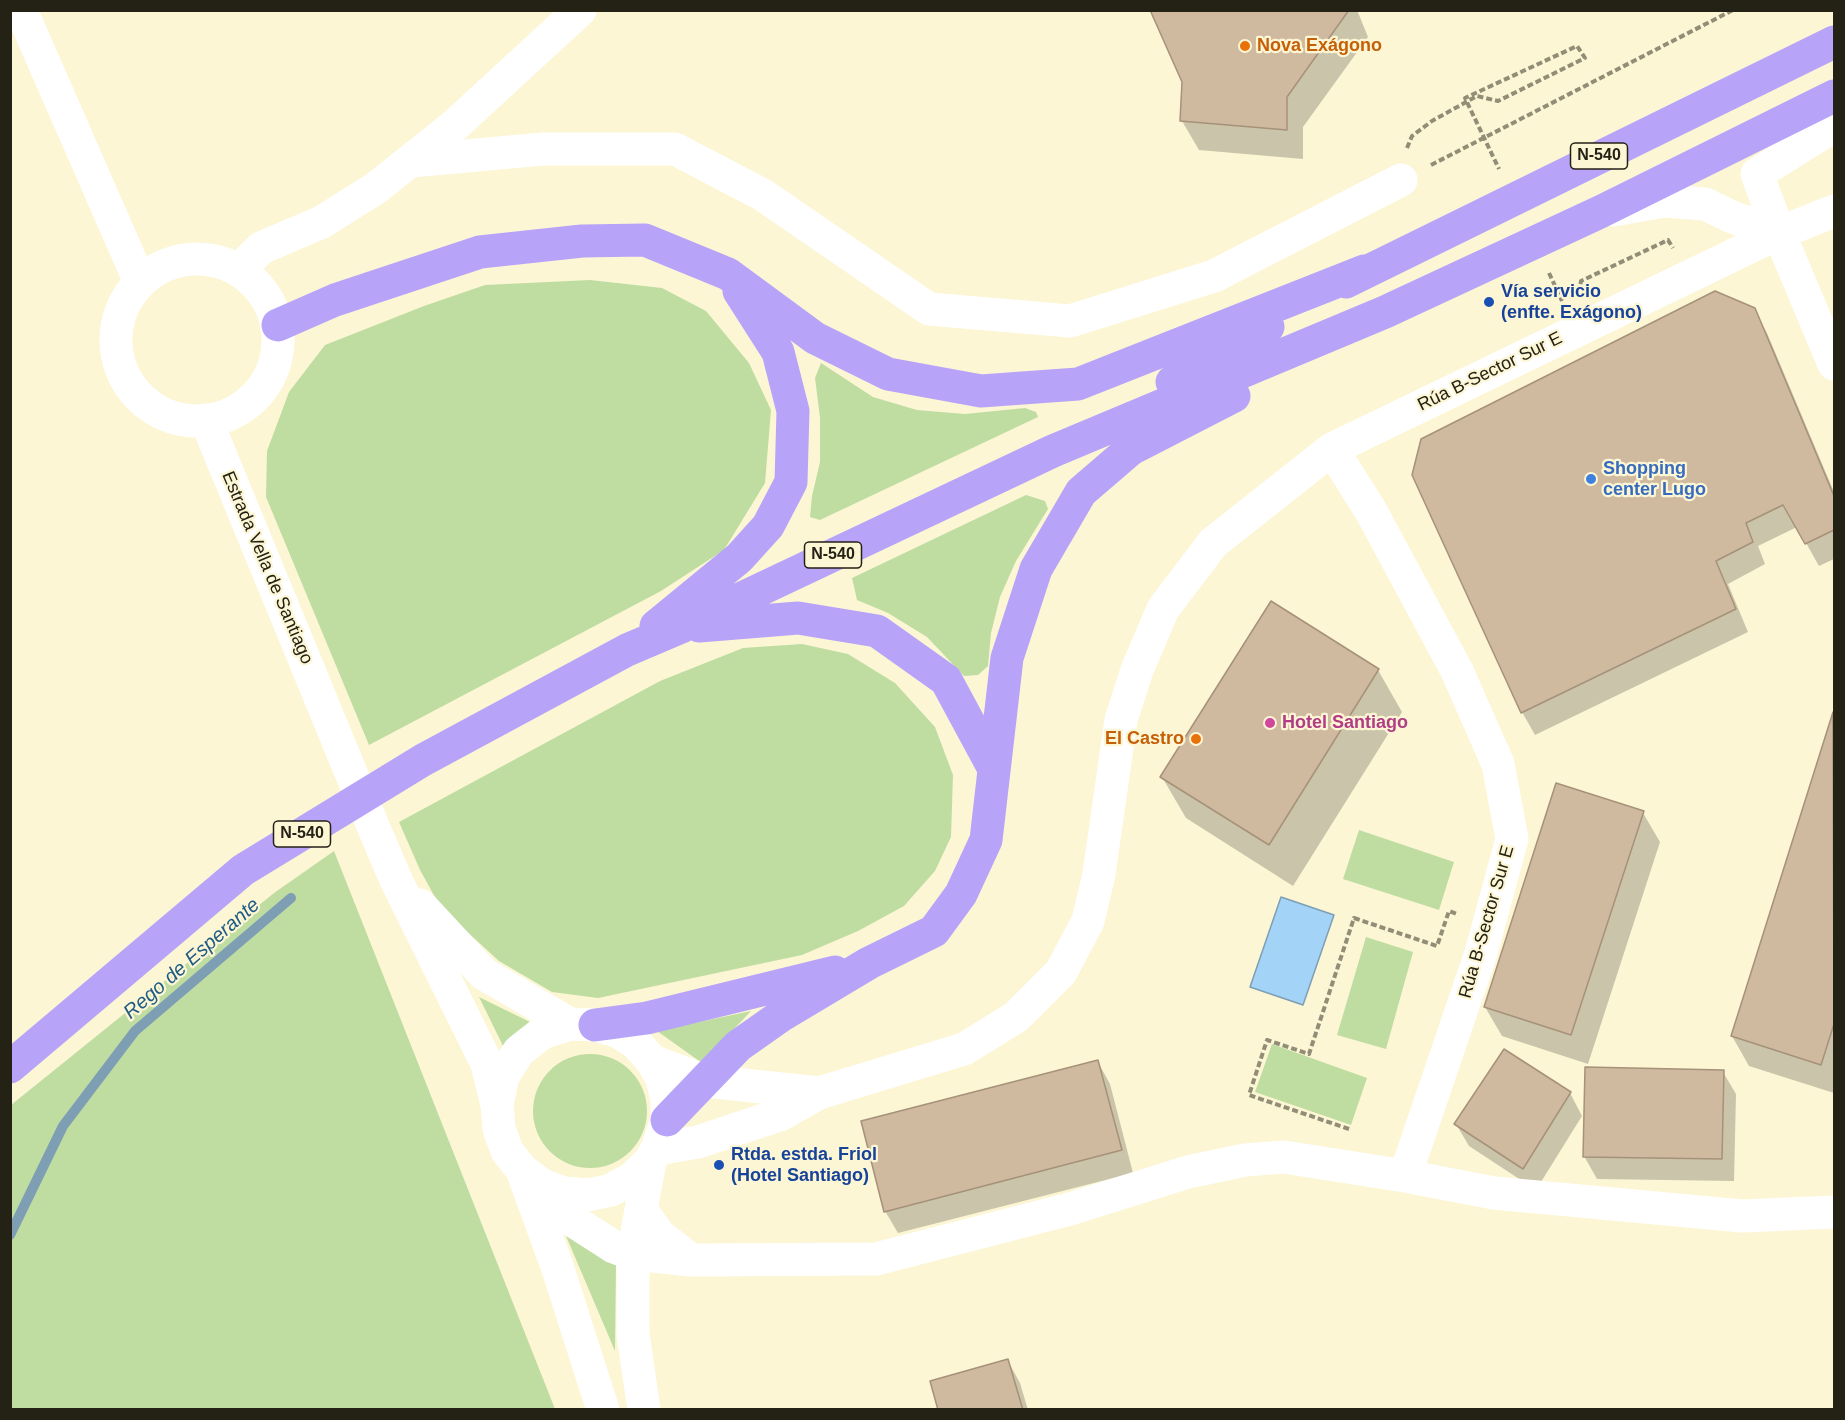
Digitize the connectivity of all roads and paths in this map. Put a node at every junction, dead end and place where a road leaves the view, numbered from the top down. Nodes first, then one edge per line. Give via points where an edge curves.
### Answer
1 (21, 10) edge
2 (580, 10) edge
3 (1733, 10) edge
4 (1834, 42) edge
5 (1577, 46) dead end
6 (1834, 96) edge
7 (1834, 126) edge
8 (411, 161) junction
9 (1401, 180) junction
10 (1834, 211) edge
11 (1600, 212) junction
12 (1779, 233) junction
13 (239, 270) junction
14 (1364, 271) junction
15 (728, 274) junction
16 (140, 282) junction
17 (1385, 312) junction
18 (278, 325) junction
19 (1834, 364) edge
20 (206, 420) junction
21 (1332, 449) junction
22 (1053, 451) junction
23 (681, 627) junction
24 (627, 650) junction
25 (994, 769) junction
26 (396, 880) junction
27 (1489, 924) junction
28 (868, 963) junction
29 (583, 1024) junction
30 (652, 1060) junction
31 (10, 1067) edge
32 (706, 1081) junction
33 (819, 1093) junction
34 (497, 1105) junction
35 (1349, 1129) dead end
36 (658, 1144) junction
37 (1405, 1176) junction
38 (532, 1177) junction
39 (642, 1210) junction
40 (1834, 1212) edge
41 (633, 1254) junction
42 (691, 1260) junction
43 (556, 1266) junction
44 (603, 1410) edge
45 (617, 1410) edge
46 (644, 1410) edge

1 - 16 street
2 - 8 street
3 - 9 path
4 - 14 highway, N-540
5 - 9 path via 1585,58 1498,101 1477,96 1412,136
6 - 11 highway, N-540
7 - 12 street via 1757,174
8 - 9 street via 543,149 675,149 763,195 929,309 1070,321 1214,276
8 - 13 street via 322,222 261,248
10 - 12 street, Rúa B-Sector Sur E
11 - 12 street via 1664,201 1706,204
11 - 17 highway, N-540
12 - 19 street
12 - 21 street, Rúa B-Sector Sur E
13 - 16 street via 215,260 188,259 165,265
13 - 18 street via 257,284
14 - 15 highway via 1078,384 981,391 888,374 815,338
14 - 22 highway, N-540
15 - 18 highway via 645,240 582,241 480,252 335,300
15 - 24 highway via 778,352 793,411 791,482 768,526 739,558
16 - 20 street via 119,317 116,340 119,364 129,385 145,403 165,415 189,422
17 - 22 highway, N-540
17 - 25 highway via 1131,449 1081,492 1036,569 1007,658
18 - 20 street via 278,350 271,374 258,395 238,411
20 - 26 street, Estrada Vella de Santiago
21 - 27 street, Rúa B-Sector Sur E via 1372,513 1451,661 1498,764 1512,839
21 - 33 street, Rúa B-Sector Sur E via 1213,543 1163,609 1121,720 1099,874 1088,921 1061,972 1016,1017 964,1049
22 - 23 highway, N-540
23 - 24 highway, N-540
23 - 25 highway via 798,618 877,631 945,680
24 - 31 highway, N-540 via 423,760 243,870
25 - 28 highway via 986,840 962,894 934,931
26 - 29 street via 484,974
26 - 34 street, Estrada Vella de Santiago via 487,1064
27 - 35 path via 1449,911 1437,946 1354,918 1309,1054 1267,1040 1249,1095
27 - 37 street, Rúa B-Sector Sur E
28 - 29 highway via 647,1018
28 - 32 highway via 738,1046
29 - 30 street via 617,1031
29 - 34 street via 542,1034 519,1052 503,1076
30 - 32 street, Rúa B-Sector Sur E
30 - 36 street via 667,1099
32 - 33 street, Rúa B-Sector Sur E
32 - 36 highway
33 - 36 street, Rúa B-Sector Sur E via 782,1114 698,1142
34 - 38 street via 499,1129 507,1151
36 - 38 street via 633,1178 611,1190 588,1195 564,1193
36 - 39 street
37 - 40 street via 1494,1193 1742,1216
37 - 42 street via 1284,1157 1245,1160 1188,1172 1070,1209 876,1259
38 - 41 street via 561,1214 614,1247
38 - 43 street
39 - 41 street
39 - 42 street via 659,1235
41 - 42 street
41 - 46 street via 633,1334
43 - 44 street
43 - 45 street via 602,1357

